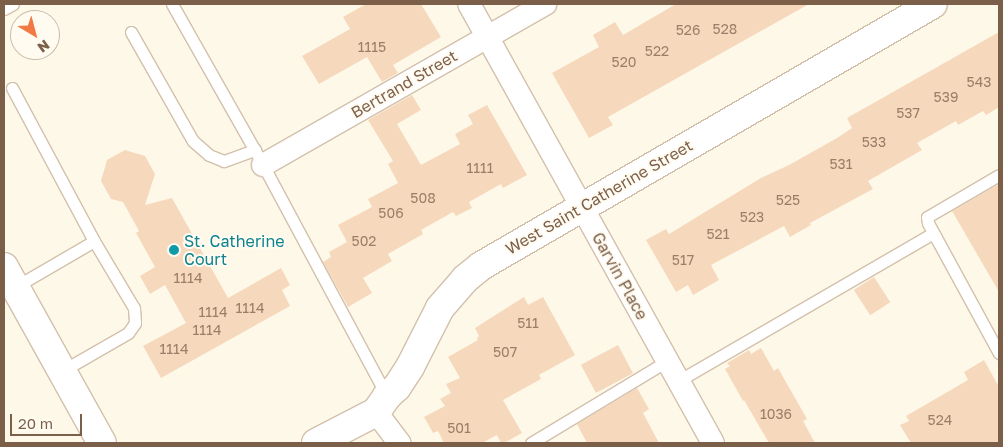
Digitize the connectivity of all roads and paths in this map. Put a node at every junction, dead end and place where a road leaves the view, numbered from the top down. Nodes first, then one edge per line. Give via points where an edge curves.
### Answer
1 (13, 4) edge
2 (172, 4) edge
3 (469, 4) edge
4 (545, 4) edge
5 (933, 4) edge
6 (4, 9) edge
7 (131, 32) dead end
8 (487, 37) junction
9 (12, 88) dead end
10 (259, 158) junction
11 (999, 175) edge
12 (581, 207) junction
13 (934, 233) junction
14 (94, 241) junction
15 (9, 277) edge
16 (999, 354) edge
17 (667, 361) junction
18 (62, 371) junction
19 (678, 381) junction
20 (381, 404) junction
21 (102, 443) edge
22 (316, 443) edge
23 (399, 443) edge
24 (531, 443) edge
25 (713, 443) edge

1 - 6 lane
2 - 10 lane
3 - 8 street, Garvin Place
4 - 8 street, Bertrand Street
5 - 12 street, West Saint Catherine Street
7 - 10 lane via 193,140 209,155 224,161
8 - 10 street, Bertrand Street
8 - 12 street, Garvin Place
9 - 14 lane
10 - 20 lane
11 - 13 lane via 927,217
12 - 17 street, Garvin Place
12 - 20 street, West Saint Catherine Street via 500,253 465,279 440,308 398,387
13 - 16 lane
13 - 19 lane
14 - 15 lane
14 - 18 lane via 134,308 135,323 128,333
15 - 18 street
17 - 19 street, Garvin Place
17 - 24 lane
18 - 21 street
19 - 25 street, Garvin Place
20 - 22 street, West Saint Catherine Street
20 - 23 street

